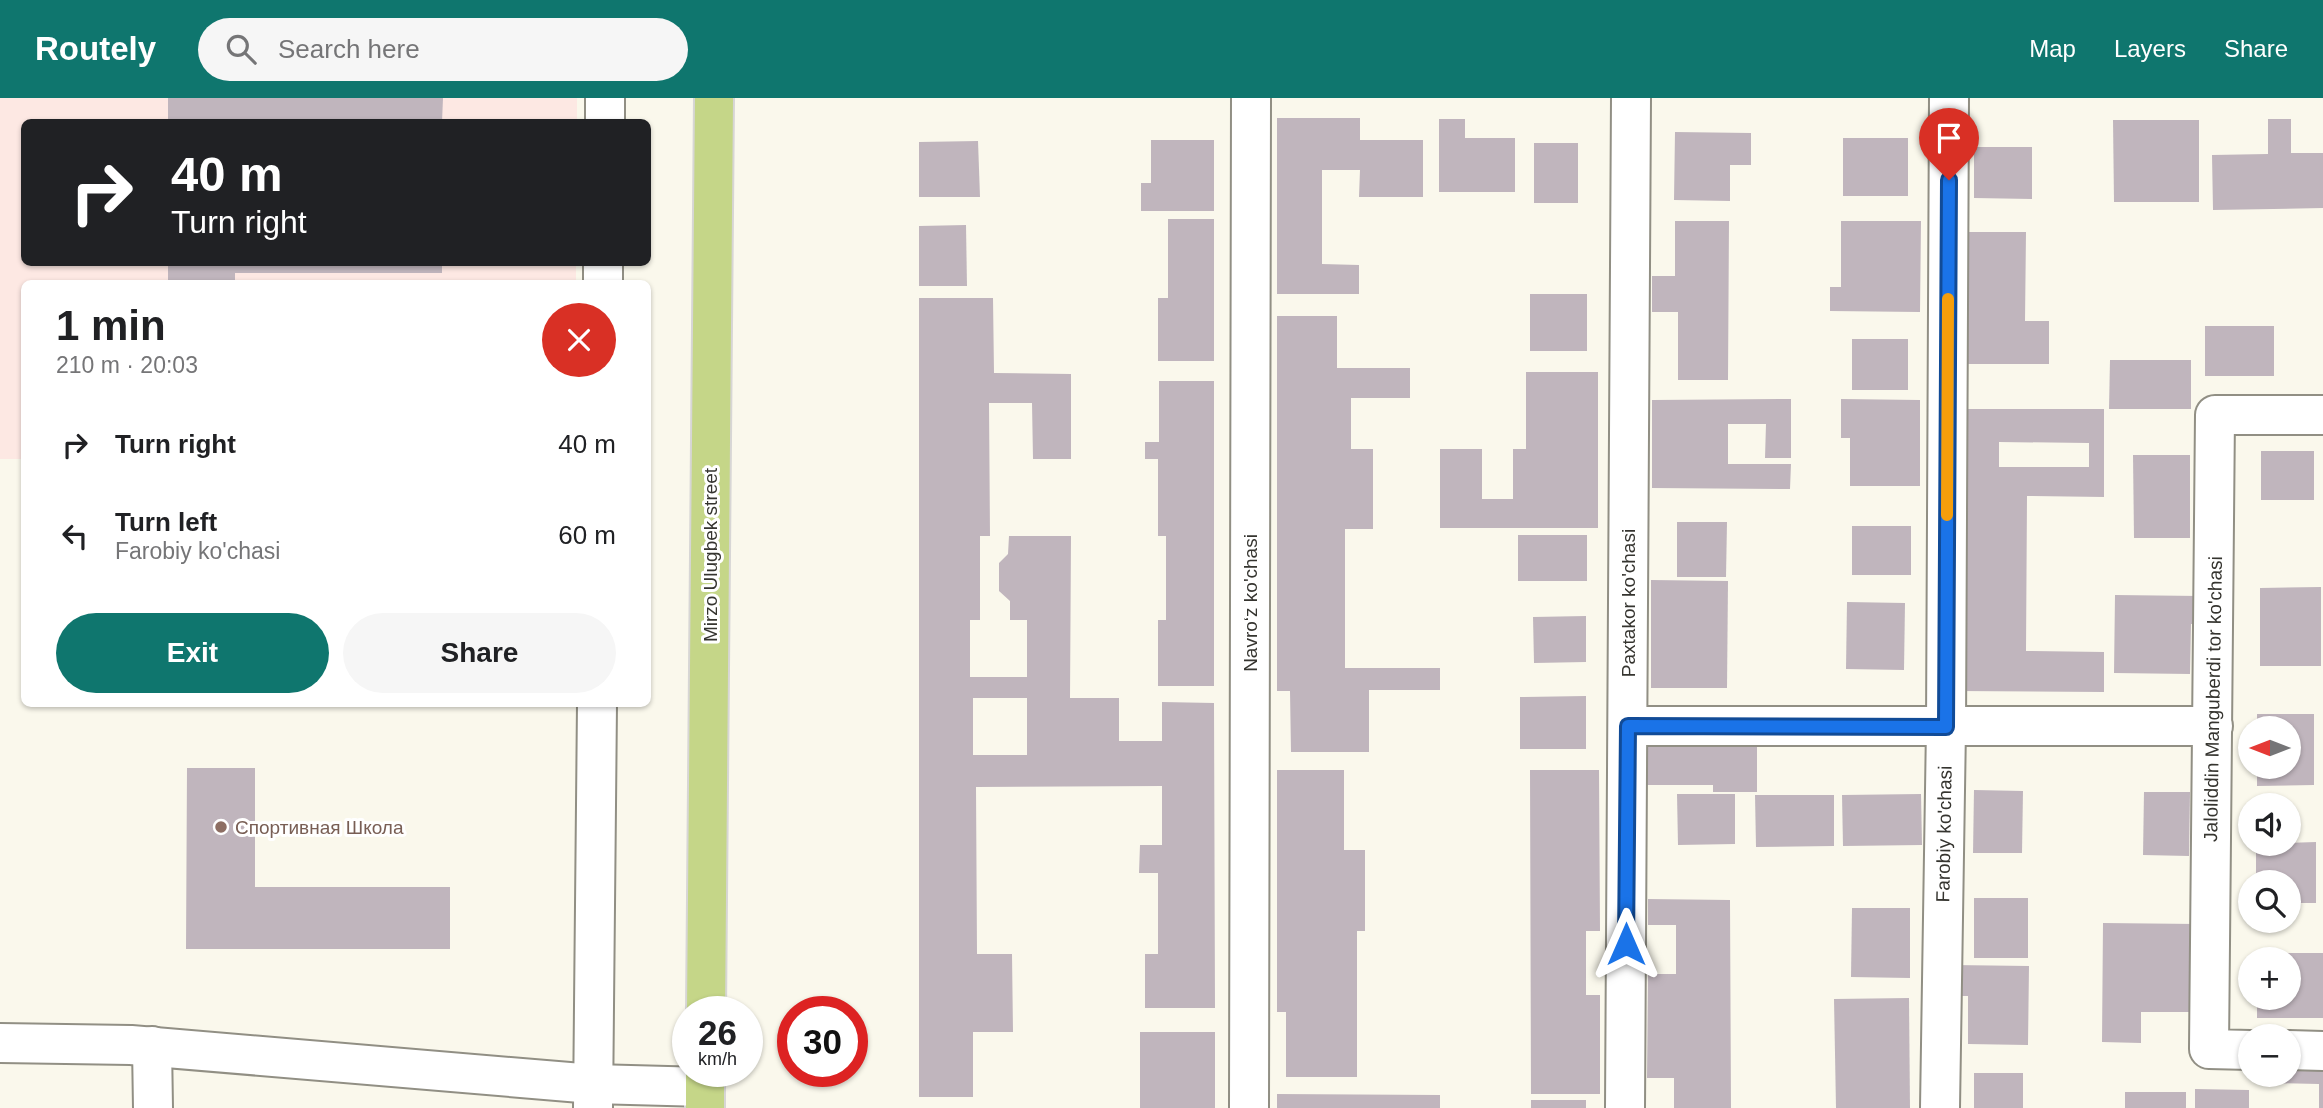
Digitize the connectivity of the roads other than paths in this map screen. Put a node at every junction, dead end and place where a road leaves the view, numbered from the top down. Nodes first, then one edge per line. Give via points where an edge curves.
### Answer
1 (605, 98) edge
2 (714, 98) edge
3 (1251, 98) edge
4 (1630, 98) edge
5 (1949, 98) edge
6 (605, 119) edge
7 (2323, 415) edge
8 (597, 707) edge
9 (1628, 726) junction
10 (2213, 726) junction
11 (1946, 727) junction
12 (706, 996) edge
13 (0, 1043) edge
14 (152, 1046) junction
15 (2238, 1050) edge
16 (2301, 1050) edge
17 (2323, 1051) edge
18 (705, 1089) edge
19 (593, 1096) edge
20 (153, 1108) edge
21 (1249, 1108) edge
22 (1625, 1108) edge
23 (1940, 1108) edge

1 - 6 street
2 - 12 main road, Mirzo Ulugbek street
3 - 21 street, Navro‘z ko'chasi
4 - 9 street, Paxtakor ko'chasi
5 - 11 street, Farobiy ko'chasi
7 - 10 street, Jaloliddin Manguberdi tor ko'chasi via 2215,415
8 - 19 street
9 - 11 street
9 - 22 street, Paxtakor ko'chasi
10 - 11 street
10 - 15 street, Jaloliddin Manguberdi tor ko'chasi via 2209,1049
11 - 23 street, Farobiy ko'chasi
13 - 14 street
14 - 19 street
14 - 20 street
16 - 17 street
18 - 19 street

